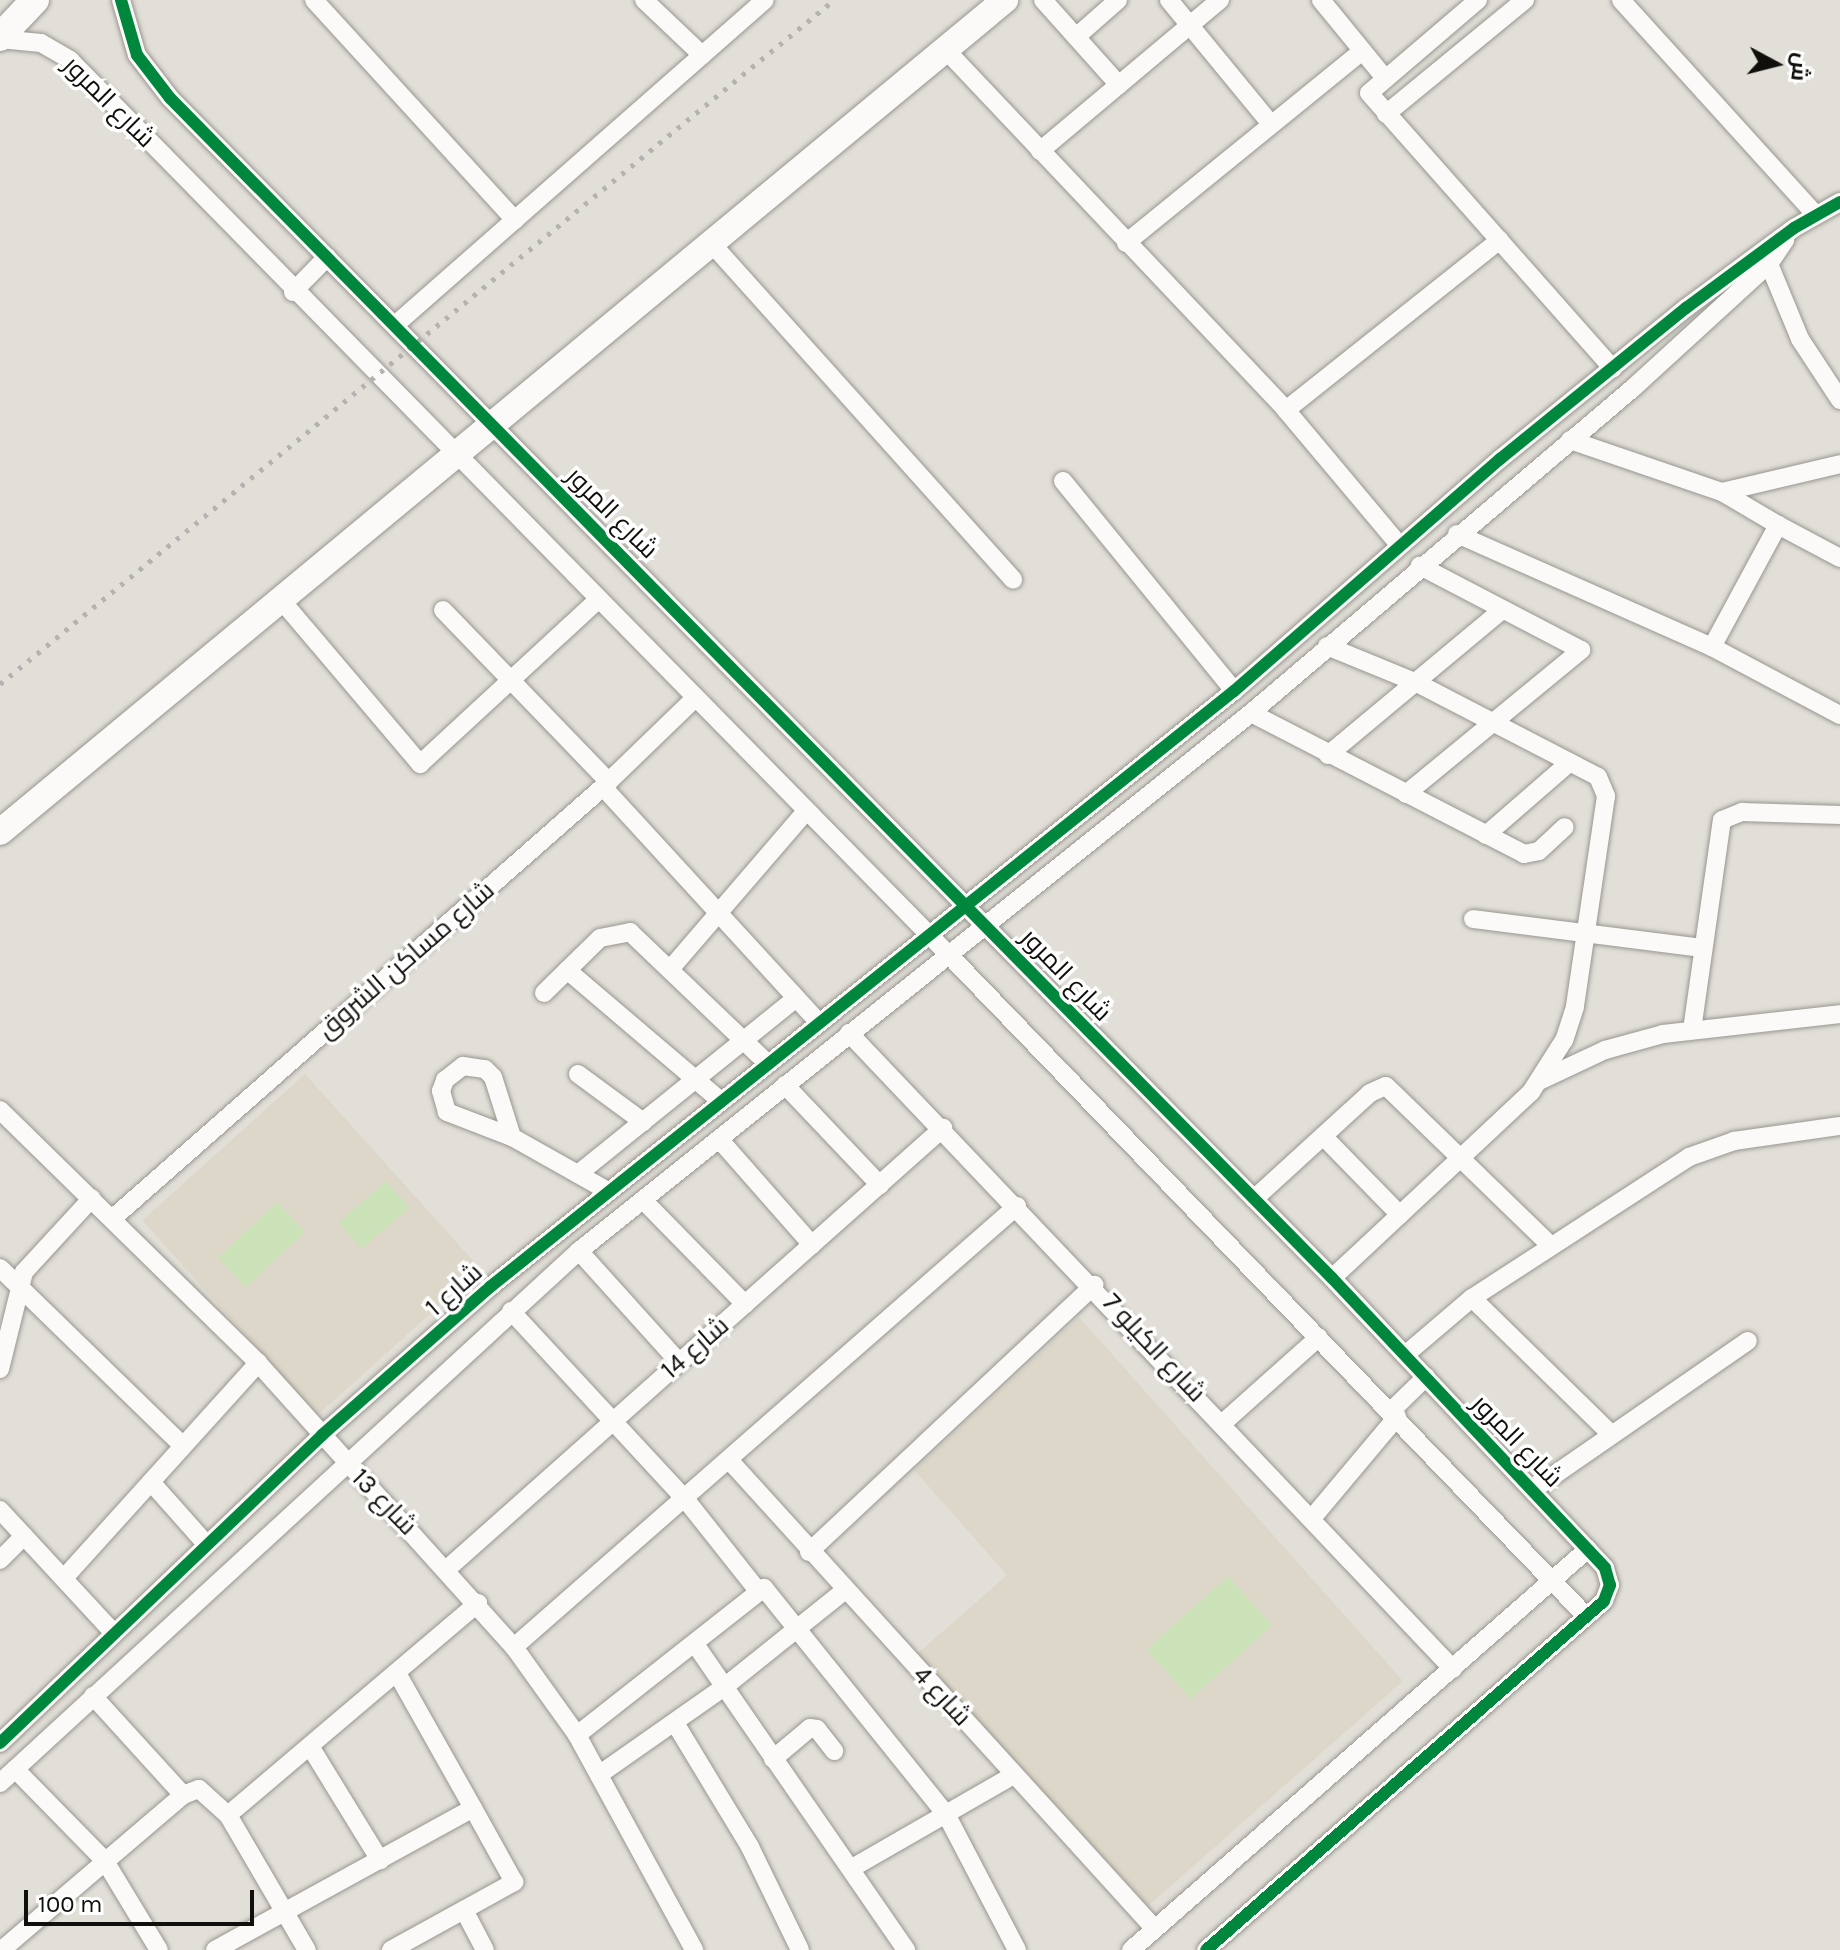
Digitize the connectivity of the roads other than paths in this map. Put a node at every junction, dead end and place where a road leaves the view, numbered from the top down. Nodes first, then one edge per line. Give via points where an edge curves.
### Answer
1 (35, 0) edge
2 (121, 0) edge
3 (314, 0) edge
4 (644, 0) edge
5 (765, 0) edge
6 (1005, 0) edge
7 (1043, 0) edge
8 (1118, 0) edge
9 (1169, 0) edge
10 (1220, 0) edge
11 (1321, 0) edge
12 (1478, 0) edge
13 (1525, 0) edge
14 (1622, 1) edge
15 (1190, 25) junction
16 (1076, 37) junction
17 (0, 38) edge
18 (945, 49) junction
19 (1362, 51) junction
20 (702, 55) junction
21 (1384, 77) junction
22 (1119, 85) junction
23 (1386, 114) junction
24 (1271, 124) junction
25 (1040, 151) junction
26 (1840, 202) edge
27 (1815, 214) junction
28 (515, 220) junction
29 (1794, 228) junction
30 (1500, 240) junction
31 (1126, 243) junction
32 (712, 244) junction
33 (327, 257) junction
34 (1769, 264) junction
35 (293, 292) junction
36 (395, 325) junction
37 (1613, 369) junction
38 (1840, 400) edge
39 (1286, 410) junction
40 (494, 424) junction
41 (1570, 440) junction
42 (456, 456) junction
43 (1840, 464) edge
44 (1063, 481) dead end
45 (1722, 492) junction
46 (1778, 525) junction
47 (1457, 534) junction
48 (1400, 546) junction
49 (1840, 558) edge
50 (1420, 566) junction
51 (1013, 580) dead end
52 (598, 600) junction
53 (282, 601) junction
54 (443, 610) dead end
55 (1502, 610) junction
56 (1327, 646) junction
57 (1712, 647) junction
58 (511, 681) junction
59 (1417, 683) junction
60 (1234, 691) junction
61 (694, 699) junction
62 (1251, 713) junction
63 (1840, 715) edge
64 (1493, 721) junction
65 (1328, 755) junction
66 (1570, 762) junction
67 (606, 785) junction
68 (1406, 794) junction
69 (806, 811) junction
70 (1840, 815) edge
71 (1565, 827) dead end
72 (0, 832) edge
73 (1486, 835) junction
74 (966, 903) junction
75 (717, 912) junction
76 (1473, 919) dead end
77 (987, 925) junction
78 (926, 933) junction
79 (1587, 934) junction
80 (1703, 948) junction
81 (948, 954) junction
82 (672, 967) junction
83 (567, 970) junction
84 (544, 993) dead end
85 (796, 998) junction
86 (1840, 1014) edge
87 (818, 1022) junction
88 (1692, 1030) junction
89 (849, 1033) junction
90 (745, 1040) junction
91 (767, 1063) junction
92 (578, 1074) dead end
93 (696, 1079) junction
94 (1541, 1080) junction
95 (785, 1085) junction
96 (720, 1100) junction
97 (0, 1110) edge
98 (643, 1122) junction
99 (1840, 1126) edge
100 (943, 1128) junction
101 (1323, 1136) junction
102 (512, 1137) dead end
103 (719, 1139) junction
104 (1462, 1157) junction
105 (578, 1174) junction
106 (880, 1185) junction
107 (608, 1191) junction
108 (92, 1198) junction
109 (1254, 1199) junction
110 (643, 1200) junction
111 (1017, 1206) junction
112 (1400, 1215) junction
113 (113, 1218) junction
114 (1549, 1244) junction
115 (812, 1245) junction
116 (579, 1251) junction
117 (0, 1268) edge
118 (1332, 1278) junction
119 (1094, 1285) junction
120 (18, 1286) junction
121 (1472, 1298) junction
122 (745, 1304) junction
123 (511, 1311) junction
124 (1319, 1337) junction
125 (1748, 1341) dead end
126 (1405, 1355) junction
127 (679, 1362) junction
128 (258, 1363) junction
129 (0, 1369) edge
130 (1426, 1377) junction
131 (1394, 1414) junction
132 (613, 1421) junction
133 (1224, 1422) junction
134 (1611, 1434) junction
135 (322, 1435) junction
136 (183, 1446) junction
137 (345, 1461) junction
138 (730, 1461) junction
139 (151, 1482) junction
140 (1534, 1489) junction
141 (686, 1500) junction
142 (0, 1510) edge
143 (1313, 1517) junction
144 (24, 1536) junction
145 (206, 1544) junction
146 (1588, 1549) junction
147 (809, 1552) junction
148 (0, 1560) edge
149 (447, 1569) junction
150 (64, 1578) junction
151 (1554, 1580) junction
152 (844, 1591) junction
153 (759, 1592) junction
154 (478, 1603) junction
155 (1586, 1616) junction
156 (798, 1629) junction
157 (114, 1633) junction
158 (695, 1644) junction
159 (514, 1647) junction
160 (1453, 1669) junction
161 (397, 1673) junction
162 (723, 1688) junction
163 (93, 1696) junction
164 (675, 1723) junction
165 (577, 1735) junction
166 (0, 1743) edge
167 (311, 1748) junction
168 (834, 1751) dead end
169 (773, 1759) junction
170 (15, 1769) junction
171 (600, 1774) junction
172 (1014, 1775) junction
173 (0, 1783) edge
174 (183, 1795) junction
175 (473, 1808) junction
176 (946, 1814) junction
177 (228, 1815) junction
178 (380, 1860) junction
179 (105, 1861) junction
180 (852, 1868) junction
181 (464, 1910) junction
182 (284, 1912) junction
183 (1155, 1929) junction
184 (3, 1946) edge
185 (159, 1950) edge
186 (215, 1950) edge
187 (307, 1950) edge
188 (391, 1950) edge
189 (485, 1950) edge
190 (694, 1950) edge
191 (800, 1950) edge
192 (906, 1950) edge
193 (1017, 1950) edge
194 (1131, 1950) edge
195 (1206, 1950) edge

1 - 17 main road
2 - 33 street, شارع المرور via 127,29 151,78
3 - 28 street
4 - 20 street
5 - 20 street
6 - 18 street
7 - 16 street
8 - 16 street
9 - 15 street
10 - 15 street
11 - 19 street
12 - 21 street
13 - 23 street
14 - 27 street
15 - 22 street
15 - 24 street
16 - 22 street
17 - 35 street, شارع المرور via 41,43 70,60
18 - 25 street
18 - 32 street
19 - 21 street
19 - 24 street
20 - 28 street
21 - 23 street via 1369,93
22 - 25 street
23 - 30 street
24 - 31 street
25 - 31 street
26 - 27 street, شارع 1
27 - 29 street, شارع 1
28 - 36 street
29 - 34 street, شارع 1
29 - 37 street, شارع 1
30 - 37 street
30 - 39 street
31 - 39 street
32 - 40 street
32 - 51 street
33 - 35 street
33 - 36 street, شارع المرور
34 - 38 street via 1800,339
34 - 41 street, شارع 1
35 - 42 street, شارع المرور
36 - 40 street, شارع المرور
37 - 48 street, شارع 1
39 - 48 street
40 - 42 street
40 - 74 street, شارع المرور
41 - 45 street
41 - 47 street, شارع 1
42 - 52 street, شارع المرور
42 - 53 street
43 - 45 street
44 - 60 street
45 - 46 street
46 - 49 street
46 - 57 street
47 - 50 street, شارع 1
47 - 57 street
48 - 60 street, شارع 1
50 - 55 street
50 - 56 street, شارع 1
52 - 58 street
52 - 61 street, شارع المرور
53 - 58 street via 414,763 424,762
53 - 72 street
54 - 58 street
55 - 59 street
55 - 64 street via 1581,650
56 - 59 street
56 - 62 street, شارع 1
57 - 63 street
58 - 67 street
59 - 64 street
59 - 65 street
60 - 74 street, شارع 1
61 - 67 street, شارع مساكن الشروق
61 - 69 street, شارع المرور
62 - 65 street
62 - 77 street, شارع 1
64 - 66 street
64 - 68 street
65 - 68 street
66 - 73 street
66 - 79 street via 1598,777 1605,788
67 - 75 street
67 - 113 street, شارع مساكن الشروق
68 - 73 street
69 - 75 street
69 - 78 street, شارع المرور
70 - 80 street via 1727,815 1720,826
71 - 73 street via 1532,854
74 - 77 street, شارع المرور
74 - 78 street, شارع 1
75 - 82 street
75 - 85 street
76 - 79 street
77 - 81 street, شارع 1
77 - 109 street, شارع المرور
78 - 81 street, شارع المرور
78 - 87 street, شارع 1
79 - 80 street
79 - 94 street via 1570,1026
80 - 88 street
81 - 89 street, شارع 1
81 - 124 street, شارع المرور
82 - 83 street via 640,936 620,931 600,938
82 - 90 street
83 - 84 street
83 - 93 street
85 - 87 street
85 - 90 street
86 - 88 street
87 - 91 street, شارع 1
88 - 94 street via 1623,1044
89 - 95 street, شارع 1
89 - 100 street, شارع الكيلو 7
90 - 91 street
90 - 93 street
91 - 96 street, شارع 1
92 - 98 street
93 - 96 street
93 - 98 street
94 - 104 street
95 - 103 street, شارع 1
95 - 106 street
96 - 107 street, شارع 1
97 - 108 street, شارع 13
98 - 105 street
99 - 114 street via 1711,1147
100 - 106 street, شارع 14
100 - 111 street, شارع الكيلو 7
101 - 104 street via 1375,1088 1386,1086
101 - 109 street
101 - 112 street
102 - 105 street
103 - 110 street, شارع 1
103 - 115 street
104 - 112 street
104 - 114 street
105 - 107 street
106 - 115 street, شارع 14
107 - 135 street, شارع 1
108 - 113 street, شارع 13
108 - 120 street via 31,1260
109 - 118 street, شارع المرور
110 - 116 street, شارع 1
110 - 122 street
111 - 119 street, شارع الكيلو 7
111 - 138 street
112 - 118 street
113 - 128 street, شارع 13
114 - 121 street
115 - 122 street, شارع 14
116 - 123 street, شارع 1
116 - 127 street
117 - 120 street
118 - 126 street, شارع المرور
119 - 133 street, شارع الكيلو 7
119 - 147 street
120 - 129 street
120 - 136 street
121 - 126 street
121 - 134 street
122 - 127 street, شارع 14
123 - 132 street
123 - 137 street, شارع 1
124 - 131 street, شارع المرور
124 - 133 street
125 - 134 street
126 - 130 street, شارع المرور
127 - 132 street, شارع 14
128 - 135 street, شارع 13
128 - 136 street
130 - 131 street
130 - 140 street, شارع المرور
131 - 143 street
131 - 151 street, شارع المرور
132 - 141 street
132 - 149 street, شارع 14
133 - 143 street, شارع الكيلو 7
134 - 140 street
135 - 137 street, شارع 13
135 - 145 street, شارع 1
136 - 139 street
137 - 149 street, شارع 13
137 - 163 street, شارع 1
138 - 141 street
138 - 147 street, شارع 4
139 - 145 street
139 - 150 street
140 - 146 street, شارع المرور
141 - 153 street
141 - 159 street
142 - 144 street
143 - 160 street, شارع الكيلو 7
144 - 148 street
144 - 150 street
145 - 157 street, شارع 1
146 - 151 street
146 - 155 street, شارع المرور via 1605,1568 1610,1585 1604,1601
147 - 152 street, شارع 4
149 - 154 street, شارع 13
150 - 157 street
151 - 155 street, شارع المرور
151 - 160 street
152 - 156 street
152 - 172 street, شارع 4
153 - 156 street via 764,1588
153 - 158 street
154 - 159 street, شارع 13
154 - 161 street
155 - 195 street, شارع المرور
156 - 162 street
156 - 176 street
157 - 166 street, شارع 1
158 - 162 street
158 - 165 street
159 - 165 street, شارع 13
160 - 183 street
161 - 167 street
161 - 175 street
162 - 164 street
162 - 169 street
163 - 170 street, شارع 1
163 - 174 street
164 - 171 street
164 - 191 street via 750,1847
165 - 171 street, شارع 13
167 - 177 street
167 - 178 street
168 - 169 street via 817,1729 810,1728
169 - 180 street
170 - 173 street, شارع 1
170 - 179 street
171 - 190 street, شارع 13
172 - 176 street
172 - 183 street, شارع 4
174 - 177 street via 207,1791
174 - 179 street
175 - 178 street
175 - 181 street via 514,1882
176 - 180 street
176 - 193 street
177 - 182 street
178 - 182 street
179 - 184 street
179 - 185 street
180 - 192 street
181 - 188 street
181 - 189 street
182 - 186 street
182 - 187 street
183 - 194 street

